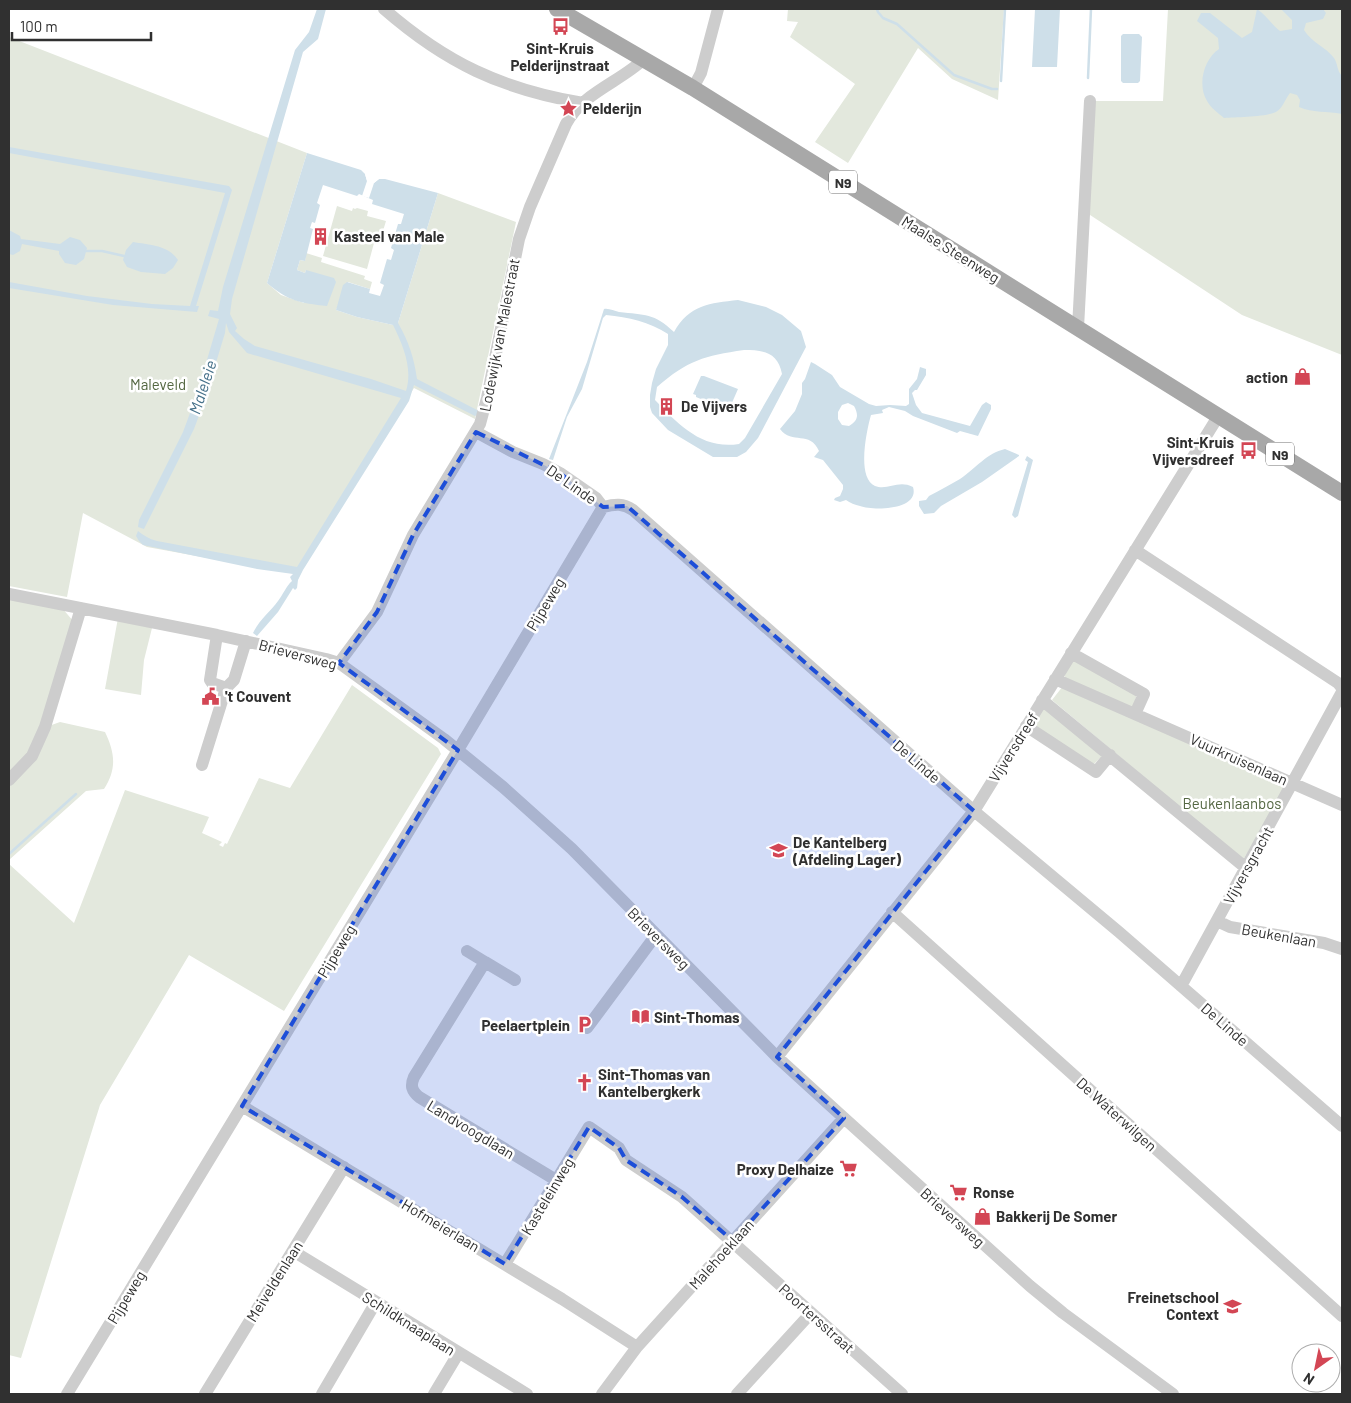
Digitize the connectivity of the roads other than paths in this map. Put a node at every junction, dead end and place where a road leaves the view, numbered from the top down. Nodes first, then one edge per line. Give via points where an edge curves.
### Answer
1 (384, 9) edge
2 (557, 9) edge
3 (718, 9) edge
4 (644, 59) junction
5 (693, 88) junction
6 (1090, 101) dead end
7 (583, 103) junction
8 (1078, 328) junction
9 (1219, 416) junction
10 (476, 432) junction
11 (1342, 493) edge
12 (603, 507) junction
13 (1135, 550) junction
14 (9, 594) edge
15 (81, 608) junction
16 (218, 635) junction
17 (246, 641) junction
18 (1071, 653) junction
19 (340, 663) junction
20 (1055, 679) junction
21 (226, 688) junction
22 (1342, 690) edge
23 (1042, 700) junction
24 (1135, 714) junction
25 (1026, 726) junction
26 (458, 750) junction
27 (1110, 755) junction
28 (202, 765) dead end
29 (9, 780) edge
30 (1293, 783) junction
31 (1342, 805) edge
32 (974, 810) junction
33 (1246, 868) junction
34 (892, 912) junction
35 (1217, 921) junction
36 (656, 935) junction
37 (1342, 949) edge
38 (467, 951) dead end
39 (485, 962) junction
40 (515, 980) dead end
41 (1181, 986) junction
42 (587, 1028) dead end
43 (778, 1057) junction
44 (242, 1106) junction
45 (844, 1118) junction
46 (1342, 1126) edge
47 (589, 1127) joint
48 (344, 1167) junction
49 (556, 1180) junction
50 (733, 1241) junction
51 (293, 1251) junction
52 (505, 1264) junction
53 (376, 1302) junction
54 (811, 1313) junction
55 (1342, 1316) edge
56 (637, 1347) junction
57 (458, 1354) junction
58 (745, 1391) edge
59 (68, 1394) edge
60 (205, 1394) edge
61 (322, 1394) edge
62 (434, 1394) edge
63 (526, 1394) edge
64 (602, 1394) edge
65 (902, 1394) edge
66 (1173, 1394) edge

1 - 7 street via 426,43 470,70 546,96
2 - 4 main road, Maalse Steenweg / N9
3 - 5 street via 701,73
4 - 5 main road, Maalse Steenweg / N9
4 - 7 street, Lodewijk van Malestraat
5 - 8 main road, Maalse Steenweg / N9
6 - 8 street
7 - 10 street, Lodewijk van Malestraat via 566,124 522,228 483,416
8 - 9 main road, Maalse Steenweg / N9
9 - 11 main road, Maalse Steenweg / N9
9 - 13 street, Vijversdreef
10 - 12 street, De Linde via 560,473 596,498
10 - 19 street, Lodewijk van Malestraat via 413,534 377,612
12 - 26 street, Pijpeweg
12 - 32 street, De Linde via 619,504 633,510
13 - 18 street, Vijversdreef
13 - 22 street, Vijversgracht via 1338,683
14 - 15 street
15 - 16 street, Brieversweg
15 - 29 street via 45,727 32,756
16 - 17 street, Brieversweg
16 - 21 street via 210,680
17 - 19 street, Brieversweg
17 - 21 street via 234,680
18 - 20 street, Vijversdreef
18 - 24 street via 1144,694
19 - 26 street, Brieversweg
20 - 23 street, Vijversdreef
20 - 24 street, Vuurkruisenlaan
21 - 28 street
22 - 30 street, Vijversgracht
23 - 25 street, Vijversdreef
23 - 27 street
24 - 30 street, Vuurkruisenlaan
25 - 27 street via 1096,772
25 - 32 street, Vijversdreef
26 - 36 street, Brieversweg via 572,849
26 - 44 street, Pijpeweg
27 - 33 street
30 - 31 street, Vuurkruisenlaan
30 - 33 street, Vijversgracht
32 - 34 street, Vijversdreef
32 - 41 street, De Linde
33 - 35 street, Vijversgracht
34 - 43 street, Vijversdreef
34 - 55 street, De Waterwilgen
35 - 37 street, Beukenlaan via 1230,927
35 - 41 street, Vijversgracht
36 - 42 street
36 - 43 street, Brieversweg
38 - 39 street
39 - 40 street
39 - 49 street, Landvoogdlaan via 414,1077 412,1087 419,1097
41 - 46 street, De Linde
43 - 45 street, Brieversweg
44 - 48 street, Hofmeierlaan
44 - 59 street, Pijpeweg
45 - 50 street, Malehoeklaan
45 - 66 street, Brieversweg via 1056,1308
47 - 49 street, Kasteleinweg
47 - 50 street, Poortersstraat via 619,1148 626,1160 682,1197
48 - 51 street, Meiveldenlaan
48 - 52 street, Hofmeierlaan
49 - 52 street, Kasteleinweg
50 - 54 street, Poortersstraat
50 - 56 street, Malehoeklaan
51 - 53 street, Schildknaaplaan
51 - 60 street, Meiveldenlaan
52 - 56 street, Hofmeierlaan
53 - 57 street, Schildknaaplaan
53 - 61 street
54 - 58 street
54 - 65 street, Poortersstraat
56 - 64 street, Malehoeklaan
57 - 62 street
57 - 63 street, Schildknaaplaan

